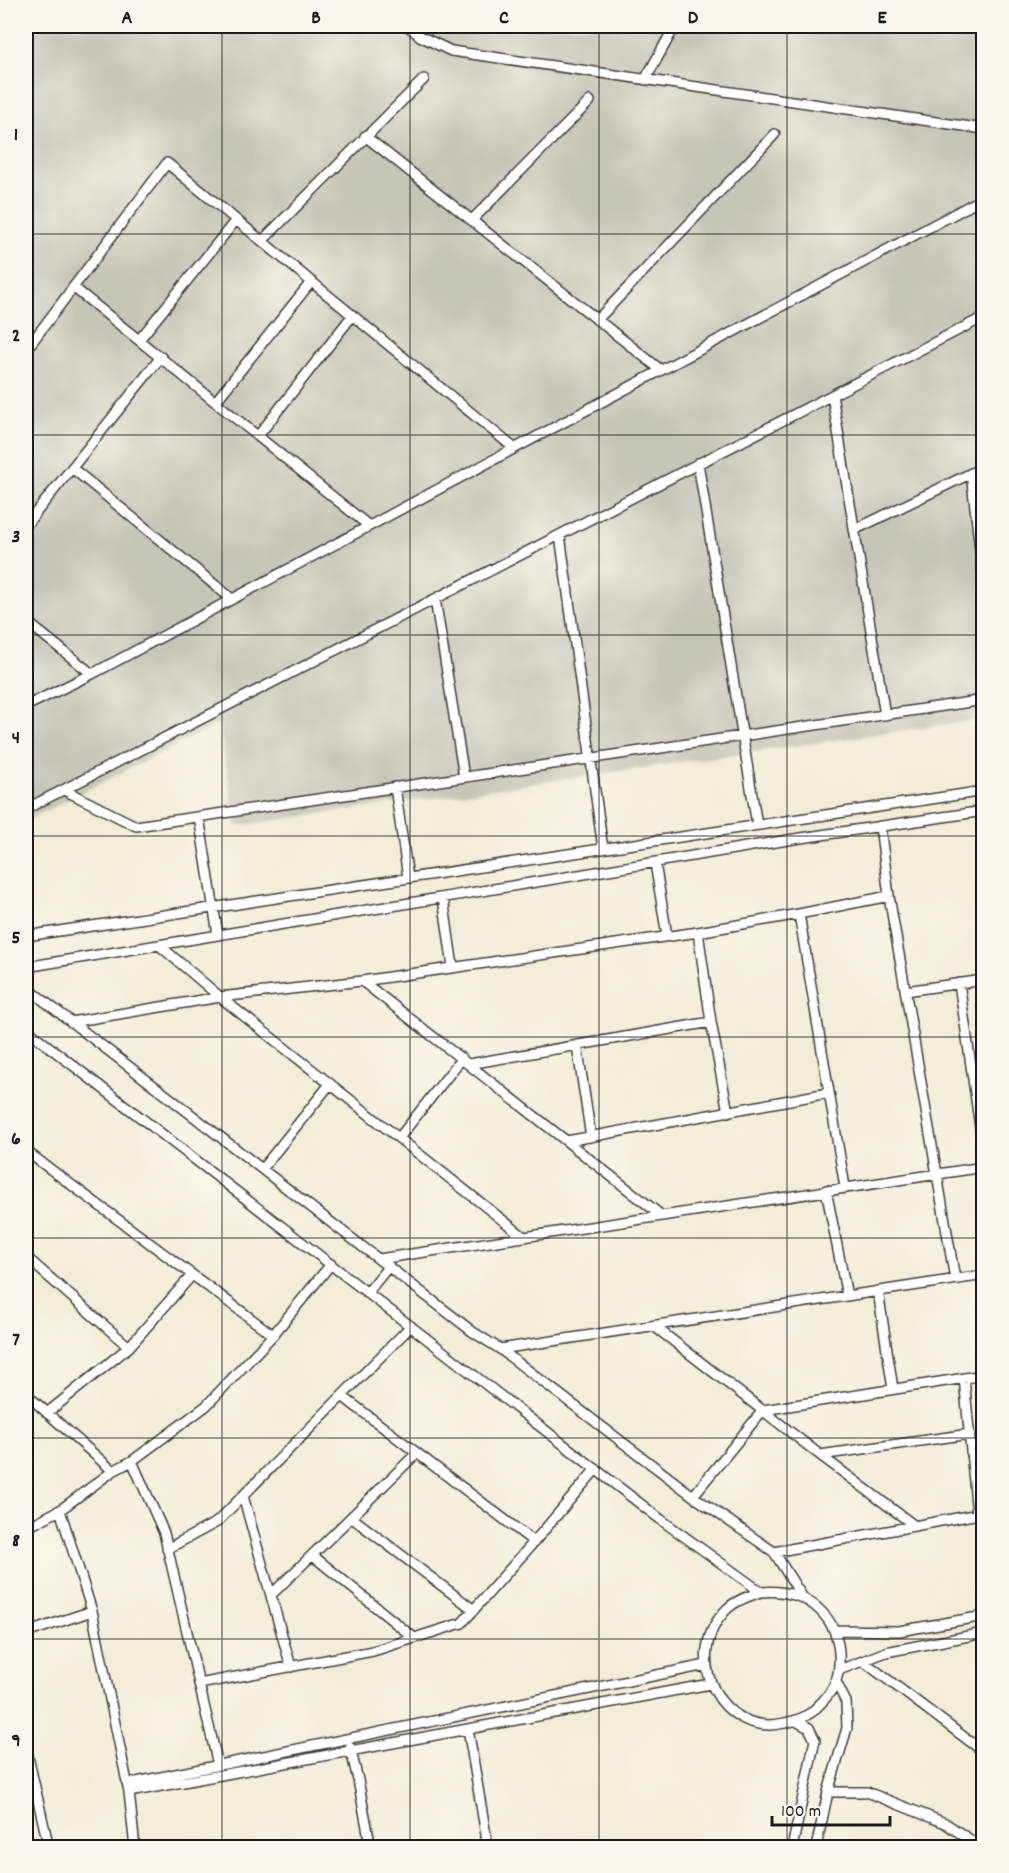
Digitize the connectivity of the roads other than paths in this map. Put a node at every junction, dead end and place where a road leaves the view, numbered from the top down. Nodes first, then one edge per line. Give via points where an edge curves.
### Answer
1 (408, 26) edge
2 (675, 26) edge
3 (424, 79) dead end
4 (645, 80) junction
5 (590, 101) dead end
6 (984, 129) edge
7 (775, 134) dead end
8 (365, 136) junction
9 (984, 198) edge
10 (236, 220) junction
11 (472, 220) junction
12 (262, 241) junction
13 (312, 282) junction
14 (73, 287) junction
15 (352, 316) junction
16 (984, 317) edge
17 (597, 320) junction
18 (139, 340) junction
19 (26, 351) edge
20 (161, 357) junction
21 (661, 370) junction
22 (832, 395) junction
23 (216, 401) junction
24 (258, 436) junction
25 (514, 448) junction
26 (698, 464) junction
27 (984, 467) edge
28 (72, 468) junction
29 (971, 473) junction
30 (26, 525) edge
31 (369, 526) junction
32 (854, 530) junction
33 (560, 535) junction
34 (982, 555) edge
35 (984, 584) edge
36 (232, 599) junction
37 (435, 599) junction
38 (26, 621) edge
39 (92, 674) junction
40 (984, 700) edge
41 (26, 706) edge
42 (885, 715) junction
43 (743, 736) junction
44 (591, 758) junction
45 (464, 777) junction
46 (395, 788) junction
47 (64, 790) junction
48 (984, 791) edge
49 (26, 809) edge
50 (984, 811) edge
51 (200, 817) junction
52 (757, 825) junction
53 (880, 826) junction
54 (603, 849) junction
55 (655, 863) junction
56 (408, 878) junction
57 (890, 896) junction
58 (443, 898) junction
59 (213, 908) junction
60 (799, 914) junction
61 (698, 932) junction
62 (218, 935) junction
63 (26, 936) edge
64 (667, 936) junction
65 (159, 945) junction
66 (26, 967) edge
67 (453, 967) junction
68 (984, 980) edge
69 (362, 981) junction
70 (959, 983) junction
71 (26, 987) edge
72 (905, 991) junction
73 (220, 998) junction
74 (71, 1022) junction
75 (711, 1022) junction
76 (26, 1029) edge
77 (577, 1045) junction
78 (466, 1061) junction
79 (330, 1084) junction
80 (828, 1093) junction
81 (728, 1112) junction
82 (591, 1137) junction
83 (399, 1138) junction
84 (567, 1141) junction
85 (26, 1152) edge
86 (984, 1155) edge
87 (984, 1167) edge
88 (262, 1169) junction
89 (936, 1174) junction
90 (845, 1187) junction
91 (826, 1190) junction
92 (662, 1216) junction
93 (524, 1237) junction
94 (26, 1257) edge
95 (380, 1259) junction
96 (331, 1264) junction
97 (389, 1266) junction
98 (192, 1275) junction
99 (984, 1275) edge
100 (956, 1279) junction
101 (878, 1291) junction
102 (367, 1293) junction
103 (847, 1296) junction
104 (411, 1326) junction
105 (654, 1326) junction
106 (273, 1335) junction
107 (129, 1347) junction
108 (501, 1349) junction
109 (984, 1375) edge
110 (964, 1378) junction
111 (893, 1389) junction
112 (26, 1394) edge
113 (342, 1396) junction
114 (763, 1410) junction
115 (47, 1413) junction
116 (970, 1434) junction
117 (417, 1453) junction
118 (820, 1455) junction
119 (132, 1461) junction
120 (596, 1469) junction
121 (113, 1471) junction
122 (243, 1496) junction
123 (693, 1497) junction
124 (60, 1510) junction
125 (980, 1514) edge
126 (351, 1517) junction
127 (915, 1526) junction
128 (26, 1528) edge
129 (534, 1542) junction
130 (167, 1549) junction
131 (774, 1552) junction
132 (312, 1555) junction
133 (760, 1592) junction
134 (271, 1594) junction
135 (803, 1598) junction
136 (474, 1610) junction
137 (92, 1611) junction
138 (984, 1616) edge
139 (834, 1630) junction
140 (26, 1632) edge
141 (984, 1633) edge
142 (414, 1638) junction
143 (863, 1661) junction
144 (706, 1665) junction
145 (291, 1667) junction
146 (839, 1670) junction
147 (836, 1682) junction
148 (710, 1683) junction
149 (199, 1684) junction
150 (796, 1721) junction
151 (468, 1729) junction
152 (347, 1738) junction
153 (26, 1748) edge
154 (351, 1751) junction
155 (984, 1752) edge
156 (218, 1765) junction
157 (128, 1788) junction
158 (828, 1792) junction
159 (49, 1848) edge
160 (135, 1848) edge
161 (371, 1848) edge
162 (486, 1848) edge
163 (792, 1848) edge
164 (816, 1848) edge
165 (982, 1848) edge

1 - 4 street via 451,51
2 - 4 street
3 - 8 street
4 - 6 street
5 - 11 street
7 - 17 street
8 - 11 street
8 - 12 street
9 - 21 street
10 - 12 street
10 - 14 street via 167,163
10 - 18 street
11 - 17 street
12 - 13 street
13 - 15 street
13 - 23 street
14 - 18 street
14 - 19 street
15 - 24 street
15 - 25 street
16 - 22 street
17 - 21 street
18 - 20 street
20 - 23 street
20 - 28 street
21 - 25 street
22 - 26 street
22 - 32 street
23 - 24 street
24 - 31 street
25 - 31 street
26 - 33 street
26 - 43 street
27 - 29 street
28 - 30 street
28 - 36 street
29 - 32 street
29 - 34 street
31 - 36 street
32 - 42 street
33 - 37 street
33 - 44 street
34 - 35 street
36 - 39 street
37 - 45 street
37 - 47 street
38 - 39 street
39 - 41 street
40 - 42 street
42 - 43 street
43 - 44 street
43 - 52 street
44 - 45 street
44 - 54 street
45 - 46 street
46 - 51 street
46 - 56 street
47 - 49 street
47 - 51 street via 136,826
48 - 52 street
50 - 53 street
51 - 59 street
52 - 54 street
53 - 55 street
53 - 57 street
54 - 56 street
55 - 58 street
55 - 64 street
56 - 59 street
57 - 60 street
57 - 72 street
58 - 62 street
58 - 67 street
59 - 62 street
59 - 63 street
60 - 61 street
60 - 80 street
61 - 64 street
61 - 75 street
62 - 65 street
64 - 67 street
65 - 66 street
65 - 73 street
67 - 69 street
68 - 70 street
69 - 73 street
69 - 78 street
70 - 72 street
70 - 86 street
71 - 74 street
72 - 89 street
73 - 74 street
73 - 79 street
74 - 88 street
75 - 77 street
75 - 81 street
76 - 96 street
77 - 78 street
77 - 82 street
78 - 83 street
78 - 84 street
79 - 83 street
79 - 88 street
80 - 81 street
80 - 90 street
81 - 82 street
82 - 84 street
83 - 93 street
84 - 92 street
85 - 98 street
87 - 89 street
88 - 95 street
89 - 90 street
89 - 100 street
90 - 91 street
91 - 92 street
91 - 103 street
92 - 93 street
93 - 95 street
94 - 107 street
95 - 97 street
96 - 102 street
96 - 106 street
97 - 102 street
97 - 108 street via 473,1332
98 - 106 street
98 - 107 street
99 - 100 street
100 - 101 street
101 - 103 street
101 - 111 street
102 - 104 street
103 - 105 street
104 - 113 street
104 - 120 street
105 - 108 street
105 - 114 street
106 - 119 street via 206,1406
107 - 115 street
108 - 123 street
109 - 110 street
110 - 111 street
110 - 116 street
111 - 114 street
112 - 115 street
113 - 117 street
113 - 122 street
114 - 118 street
114 - 123 street
115 - 121 street
116 - 118 street
116 - 125 street
117 - 126 street
117 - 129 street
118 - 127 street
119 - 121 street
119 - 130 street via 164,1533
120 - 129 street
120 - 133 street
121 - 124 street
122 - 130 street via 217,1522
122 - 134 street
123 - 131 street
124 - 128 street
124 - 137 street
125 - 127 street
126 - 132 street
126 - 136 street
127 - 131 street
129 - 136 street
130 - 149 street
131 - 135 street
132 - 134 street
132 - 142 street
133 - 135 street via 775,1591
133 - 144 street via 726,1610 714,1626 707,1645
134 - 145 street
135 - 139 street via 823,1613
136 - 142 street via 462,1623
137 - 140 street
137 - 157 street
138 - 139 street via 899,1631
139 - 146 street via 840,1652
141 - 143 street via 886,1652
142 - 145 street via 373,1651
143 - 146 street
143 - 155 street
144 - 148 street
144 - 152 street
145 - 149 street
146 - 147 street
147 - 150 street via 813,1712
147 - 158 street via 846,1702 847,1728
148 - 150 street via 731,1711 746,1719 771,1725
148 - 151 street
149 - 156 street
150 - 163 street via 809,1728 815,1740
151 - 154 street
151 - 162 street
152 - 154 street
152 - 156 street
153 - 159 street
154 - 157 street
154 - 161 street
156 - 157 street
157 - 160 street
158 - 164 street
158 - 165 street via 867,1792 945,1823

